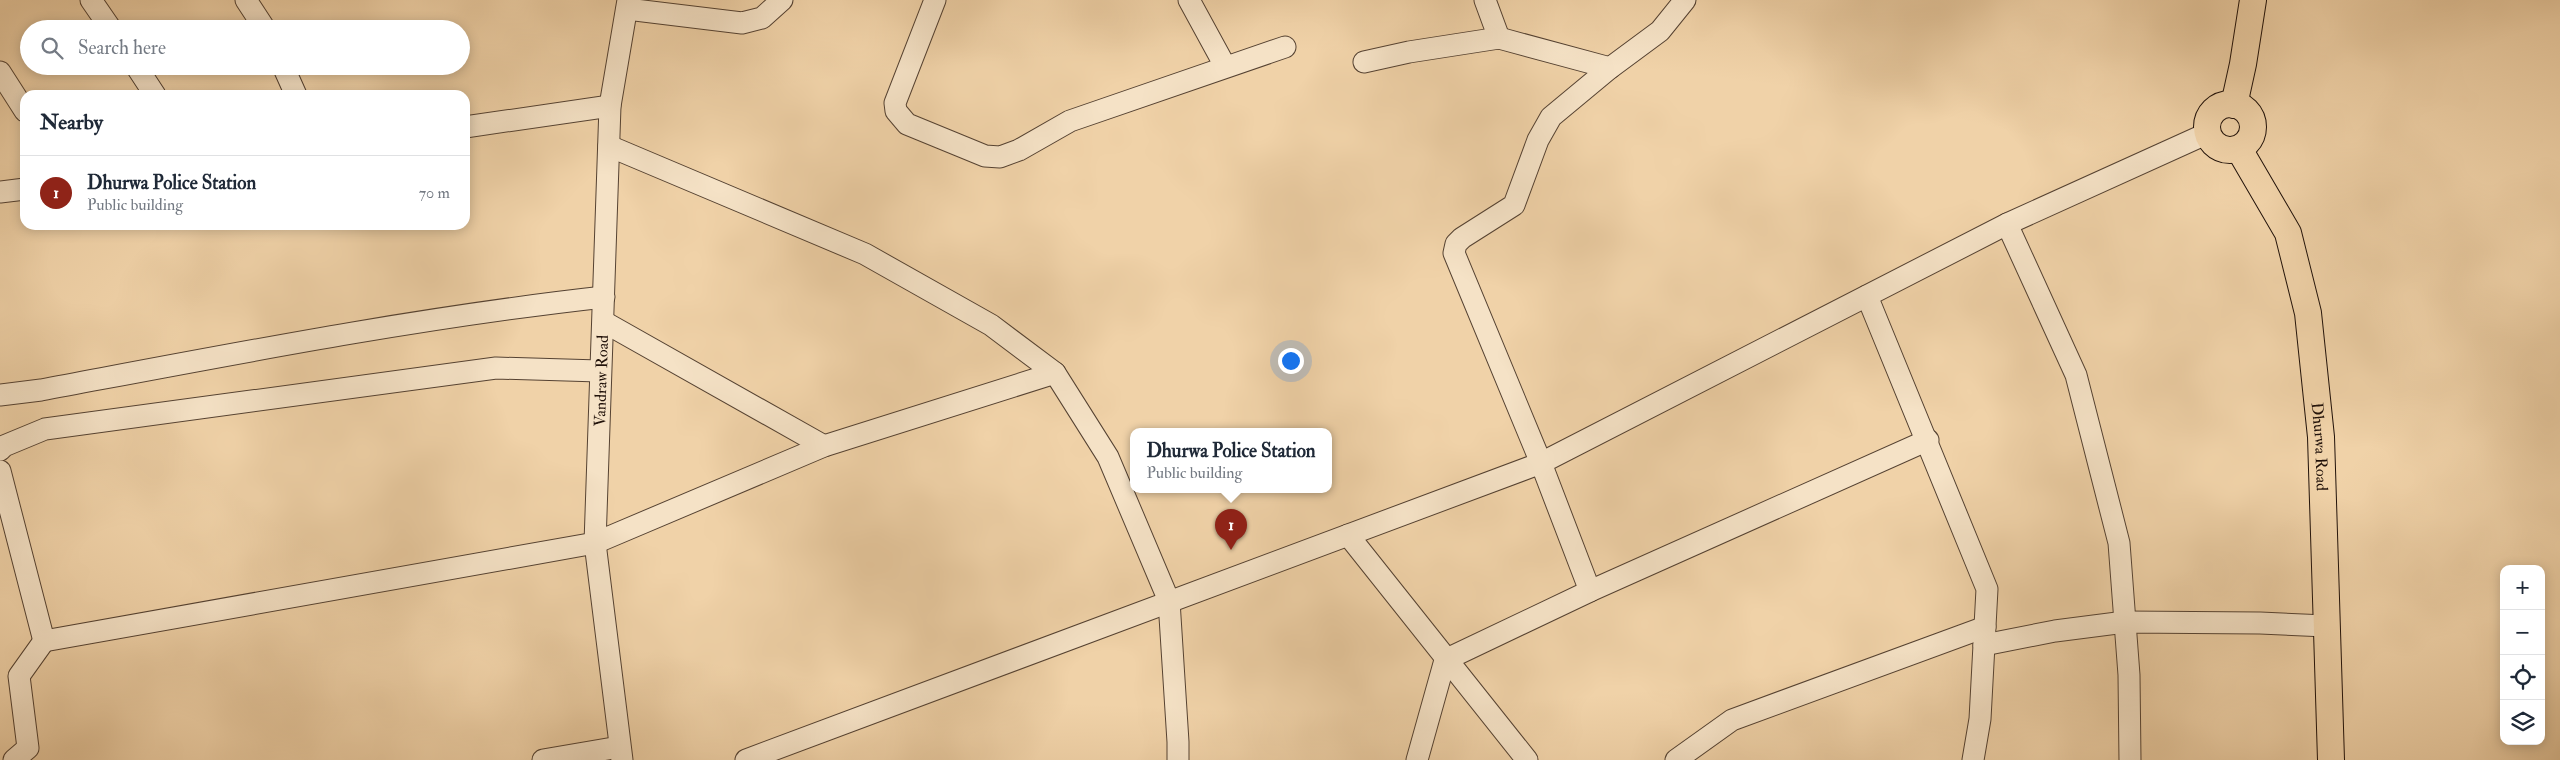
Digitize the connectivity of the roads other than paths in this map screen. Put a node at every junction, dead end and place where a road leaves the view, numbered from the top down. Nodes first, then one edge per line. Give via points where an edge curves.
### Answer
1 (91, 0) edge
2 (246, 0) edge
3 (782, 0) edge
4 (934, 0) edge
5 (1189, 0) edge
6 (1485, 0) edge
7 (1685, 0) edge
8 (2254, 0) edge
9 (627, 4) edge
10 (104, 20) edge
11 (259, 20) edge
12 (1499, 38) junction
13 (1285, 47) dead end
14 (1364, 62) dead end
15 (1225, 66) junction
16 (1610, 68) junction
17 (0, 72) edge
18 (142, 75) edge
19 (287, 75) edge
20 (152, 90) edge
21 (294, 90) edge
22 (20, 103) edge
23 (2234, 105) junction
24 (610, 106) junction
25 (470, 126) edge
26 (2208, 133) junction
27 (608, 146) junction
28 (2239, 149) junction
29 (20, 190) edge
30 (0, 192) edge
31 (2007, 224) junction
32 (1867, 296) junction
33 (604, 297) junction
34 (604, 322) junction
35 (599, 371) junction
36 (1055, 373) junction
37 (0, 395) edge
38 (1928, 440) junction
39 (824, 446) junction
40 (0, 450) edge
41 (1541, 463) junction
42 (0, 471) edge
43 (1348, 535) junction
44 (595, 543) junction
45 (1590, 591) junction
46 (1168, 601) junction
47 (2125, 622) junction
48 (2326, 626) junction
49 (1984, 636) junction
50 (44, 641) junction
51 (1445, 660) junction
52 (620, 754) edge
53 (14, 760) edge
54 (544, 760) edge
55 (746, 760) edge
56 (1178, 760) edge
57 (1417, 760) edge
58 (1527, 760) edge
59 (1676, 760) edge
60 (1973, 760) edge
61 (2130, 760) edge
62 (2331, 760) edge

1 - 10 street
2 - 11 street
3 - 9 street via 762,18 742,23
4 - 15 street via 895,103 896,111 907,124 985,156 1000,157 1019,150 1070,120
5 - 15 street
6 - 12 street
7 - 16 street via 1660,31
8 - 23 main road
9 - 24 street, Vandraw Road
12 - 14 street
12 - 16 street
13 - 15 street
16 - 41 street via 1551,117 1538,140 1514,205 1462,238 1454,253
17 - 22 street
18 - 20 street
19 - 21 street
23 - 26 main road via 2226,105 2213,112 2209,118
23 - 28 main road via 2246,111 2253,124 2250,138
24 - 25 street
24 - 27 street, Vandraw Road
26 - 28 main road via 2216,146
26 - 31 street
27 - 33 street, Vandraw Road
27 - 36 street via 865,254 990,325
28 - 48 main road, Dhurwa Road via 2288,233 2308,313 2321,437
29 - 30 street
31 - 32 street
31 - 47 street via 2076,376 2119,543
32 - 38 street
32 - 41 street
33 - 34 street, Vandraw Road
33 - 37 street via 518,306
34 - 35 street, Vandraw Road
34 - 39 street
35 - 40 street via 486,369 45,429
35 - 44 street, Vandraw Road
36 - 39 street
36 - 46 street via 1108,457
38 - 45 street
38 - 49 street via 1987,589
39 - 44 street
41 - 43 street
41 - 45 street
42 - 50 street
43 - 46 street
43 - 51 street
44 - 50 street
44 - 52 street, Vandraw Road
45 - 51 street
46 - 55 street
46 - 56 street
47 - 48 street
47 - 49 street via 2055,632
47 - 61 street
48 - 62 main road, Dhurwa Road
49 - 59 street via 1732,720
49 - 60 street via 1980,719
50 - 53 street via 19,676 28,748
51 - 57 street
51 - 58 street
52 - 54 street

